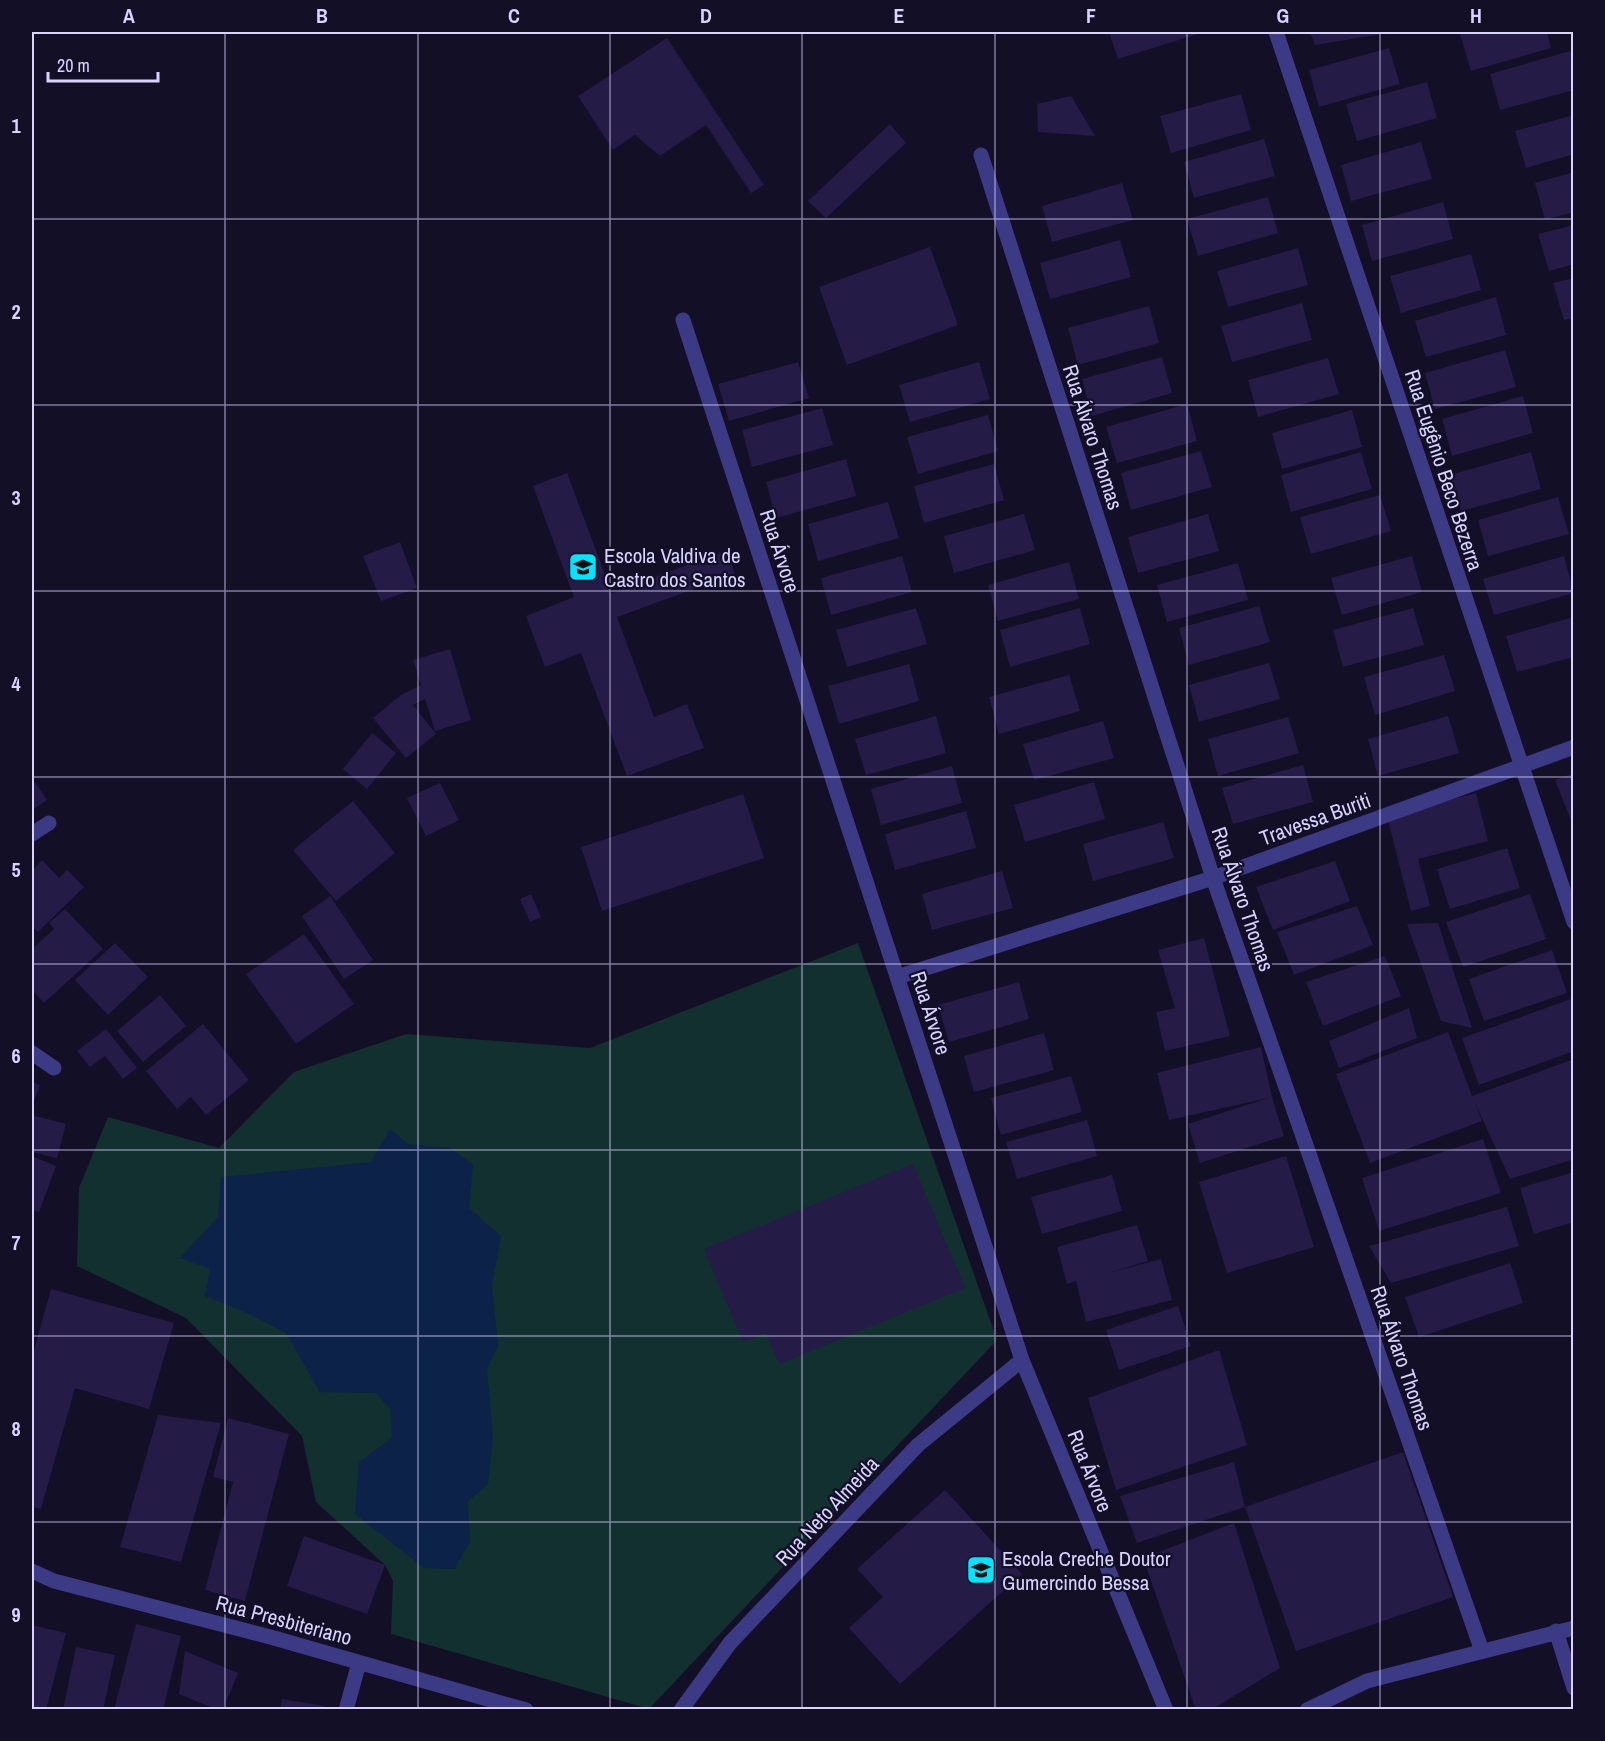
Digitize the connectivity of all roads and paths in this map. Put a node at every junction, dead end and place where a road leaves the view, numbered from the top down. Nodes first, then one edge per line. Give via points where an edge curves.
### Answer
1 (1276, 32) edge
2 (981, 155) dead end
3 (683, 320) dead end
4 (1574, 747) edge
5 (1520, 767) junction
6 (49, 822) dead end
7 (32, 834) edge
8 (1213, 878) junction
9 (1574, 922) edge
10 (897, 978) junction
11 (32, 1053) edge
12 (54, 1068) dead end
13 (1022, 1360) junction
14 (32, 1571) edge
15 (1574, 1628) edge
16 (1556, 1632) junction
17 (1482, 1651) junction
18 (359, 1663) junction
19 (1574, 1688) edge
20 (346, 1710) edge
21 (526, 1710) edge
22 (681, 1710) edge
23 (1166, 1710) edge
24 (1307, 1710) edge

1 - 5 street, Rua Eugênio Beco Bezerra
2 - 8 street, Rua Álvaro Thomas
3 - 10 street, Rua Árvore
4 - 5 street, Travessa Buriti
5 - 8 street, Travessa Buriti
5 - 9 street, Rua Eugênio Beco Bezerra
6 - 7 street
8 - 10 street, Travessa Buriti
8 - 17 street, Rua Álvaro Thomas
10 - 13 street, Rua Árvore
11 - 12 street
13 - 22 street, Rua Neto Almeida via 918,1445 730,1643
13 - 23 street, Rua Árvore
14 - 18 street, Rua Presbiteriano via 54,1581
15 - 16 street
16 - 17 street
16 - 19 street
17 - 24 street via 1367,1681
18 - 20 street
18 - 21 street, Rua Presbiteriano

